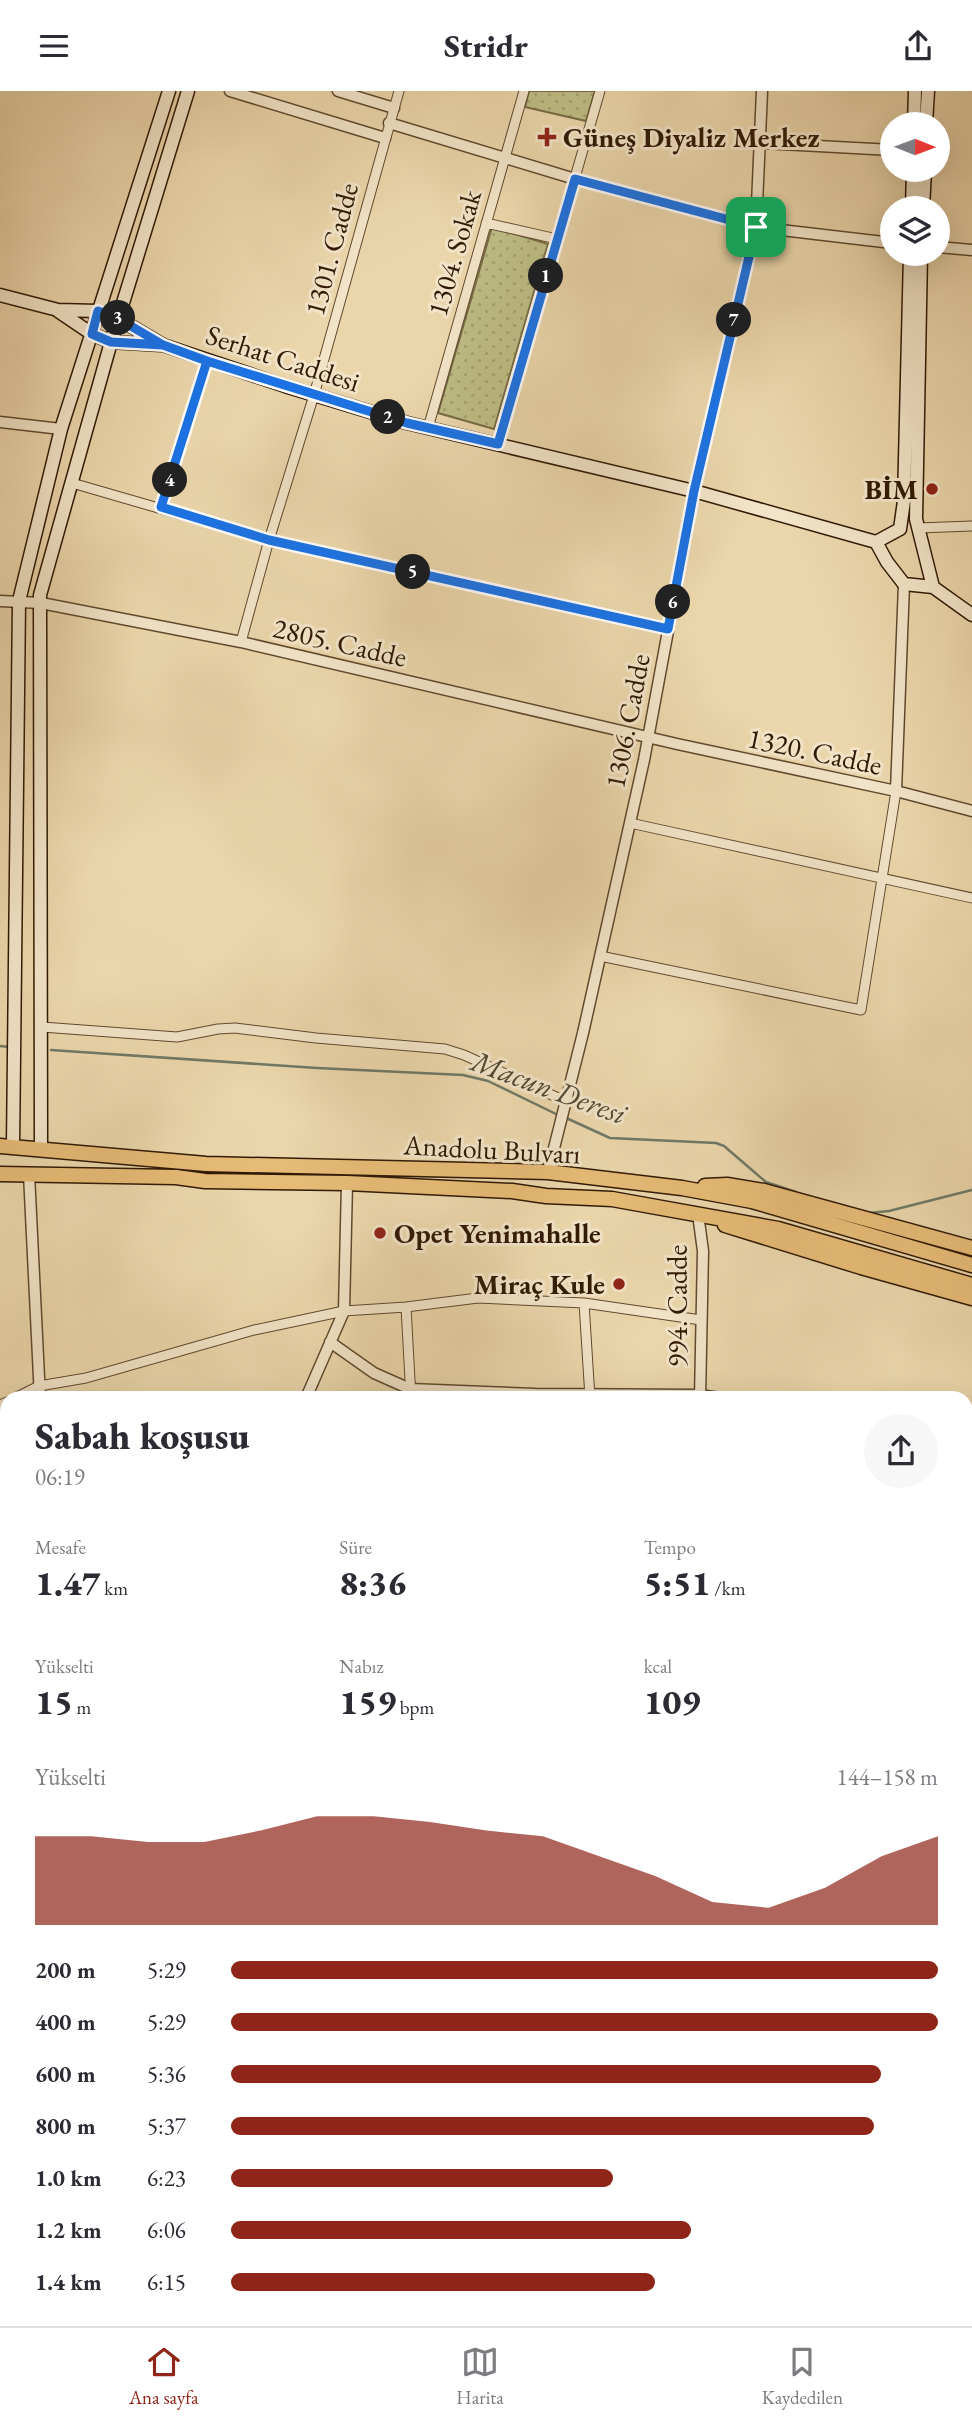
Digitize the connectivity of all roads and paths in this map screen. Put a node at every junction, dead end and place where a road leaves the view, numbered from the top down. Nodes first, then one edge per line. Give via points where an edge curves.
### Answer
1 (169, 91) edge
2 (188, 91) edge
3 (230, 91) edge
4 (338, 91) edge
5 (399, 91) edge
6 (524, 91) edge
7 (600, 91) edge
8 (762, 91) edge
9 (915, 91) edge
10 (928, 91) edge
11 (394, 108) junction
12 (914, 112) edge
13 (927, 112) edge
14 (389, 123) junction
15 (385, 138) junction
16 (760, 143) junction
17 (880, 150) edge
18 (505, 158) junction
19 (575, 179) junction
20 (486, 223) junction
21 (756, 227) junction
22 (557, 239) junction
23 (880, 242) edge
24 (950, 248) edge
25 (972, 250) edge
26 (910, 266) edge
27 (921, 266) edge
28 (0, 295) edge
29 (58, 310) junction
30 (98, 311) junction
31 (119, 319) junction
32 (92, 334) junction
33 (111, 342) junction
34 (163, 345) junction
35 (207, 361) junction
36 (314, 395) junction
37 (0, 422) edge
38 (428, 428) junction
39 (61, 429) junction
40 (498, 444) junction
41 (72, 483) junction
42 (694, 491) junction
43 (161, 507) junction
44 (917, 524) junction
45 (972, 526) edge
46 (900, 529) junction
47 (269, 540) junction
48 (876, 542) junction
49 (925, 548) junction
50 (904, 584) junction
51 (933, 587) junction
52 (0, 601) edge
53 (19, 601) junction
54 (41, 603) junction
55 (972, 615) edge
56 (668, 629) junction
57 (241, 642) junction
58 (648, 738) junction
59 (896, 792) junction
60 (972, 811) edge
61 (630, 823) junction
62 (883, 879) junction
63 (972, 898) edge
64 (600, 956) junction
65 (42, 1027) junction
66 (564, 1106) junction
67 (7, 1146) edge
68 (41, 1149) junction
69 (548, 1173) junction
70 (0, 1174) edge
71 (29, 1174) junction
72 (347, 1183) junction
73 (682, 1188) junction
74 (698, 1214) junction
75 (972, 1248) edge
76 (972, 1265) edge
77 (972, 1285) edge
78 (972, 1298) edge
79 (584, 1303) junction
80 (406, 1307) junction
81 (344, 1311) junction
82 (701, 1319) junction
83 (330, 1342) junction
84 (39, 1391) edge
85 (42, 1391) edge
86 (309, 1391) edge
87 (406, 1391) edge
88 (411, 1391) edge
89 (590, 1391) edge
90 (700, 1391) edge

1 - 30 main road
2 - 31 main road
3 - 15 street
4 - 11 street
5 - 11 street, 1301. Cadde
6 - 18 street, 1304. Sokak
7 - 19 street
8 - 16 street, 1306. Cadde
9 - 12 main road
10 - 13 main road
11 - 14 street, 1301. Cadde
14 - 15 street, 1301. Cadde
14 - 18 street
15 - 36 street, 1301. Cadde
16 - 17 street
16 - 21 street, 1306. Cadde
18 - 19 street
18 - 20 street, 1304. Sokak
19 - 21 street
19 - 22 street
20 - 22 street
20 - 38 street, 1304. Sokak
21 - 23 street
21 - 42 street, 1306. Cadde
22 - 40 street
24 - 25 street
26 - 46 main road
27 - 44 main road
28 - 29 main road, Serhat Caddesi
29 - 30 main road, Serhat Caddesi
29 - 32 main road, Serhat Caddesi
30 - 31 main road, Serhat Caddesi
30 - 32 main road
31 - 33 main road
31 - 34 main road, Serhat Caddesi
32 - 33 main road, Serhat Caddesi
32 - 39 main road
33 - 34 main road, Serhat Caddesi
33 - 41 main road
34 - 35 main road, Serhat Caddesi
35 - 36 main road, Serhat Caddesi
35 - 43 street
36 - 38 main road, Serhat Caddesi
36 - 47 street, 1301. Cadde
37 - 39 street
38 - 40 main road, Serhat Caddesi
39 - 53 main road
40 - 42 main road, Serhat Caddesi
41 - 43 street
41 - 54 main road
42 - 48 main road, Serhat Caddesi
42 - 56 street, 1306. Cadde
43 - 47 street
44 - 45 street
44 - 49 main road
46 - 48 main road
46 - 49 main road
47 - 56 street
47 - 57 street, 1301. Cadde
48 - 50 main road
49 - 51 main road
50 - 51 main road
50 - 59 street
51 - 55 main road
52 - 53 street, 2805. Cadde
53 - 54 street, 2805. Cadde
53 - 67 main road
54 - 57 street, 2805. Cadde
54 - 65 main road
56 - 58 street, 1306. Cadde
57 - 58 street, 2805. Cadde
58 - 59 street, 1320. Cadde
58 - 61 street, 1306. Cadde
59 - 60 street, 1320. Cadde
59 - 62 street
61 - 62 street
61 - 64 street, 1306. Cadde
62 - 63 street
62 - 64 street via 861,1010
64 - 66 street, 1306. Cadde
65 - 66 street via 177,1037 235,1028 445,1049
65 - 68 main road
66 - 69 street, 1306. Cadde
67 - 68 main road, Anadolu Bulvarı
68 - 69 main road, Anadolu Bulvarı via 206,1164
69 - 73 main road, Anadolu Bulvarı
70 - 71 main road, Anadolu Bulvarı
71 - 72 main road, Anadolu Bulvarı
71 - 84 street
72 - 74 main road, Anadolu Bulvarı via 612,1199
72 - 81 street
73 - 75 main road via 727,1185 764,1191
73 - 76 main road, Anadolu Bulvarı via 752,1201
74 - 77 main road, Anadolu Bulvarı via 779,1229
74 - 78 main road via 742,1232
74 - 82 street, 994. Cadde via 703,1251
79 - 80 street via 478,1298
79 - 82 street
79 - 89 street
80 - 81 street
80 - 88 street
81 - 83 street
81 - 85 street via 254,1330
82 - 90 street, 994. Cadde
83 - 86 street
83 - 87 street

